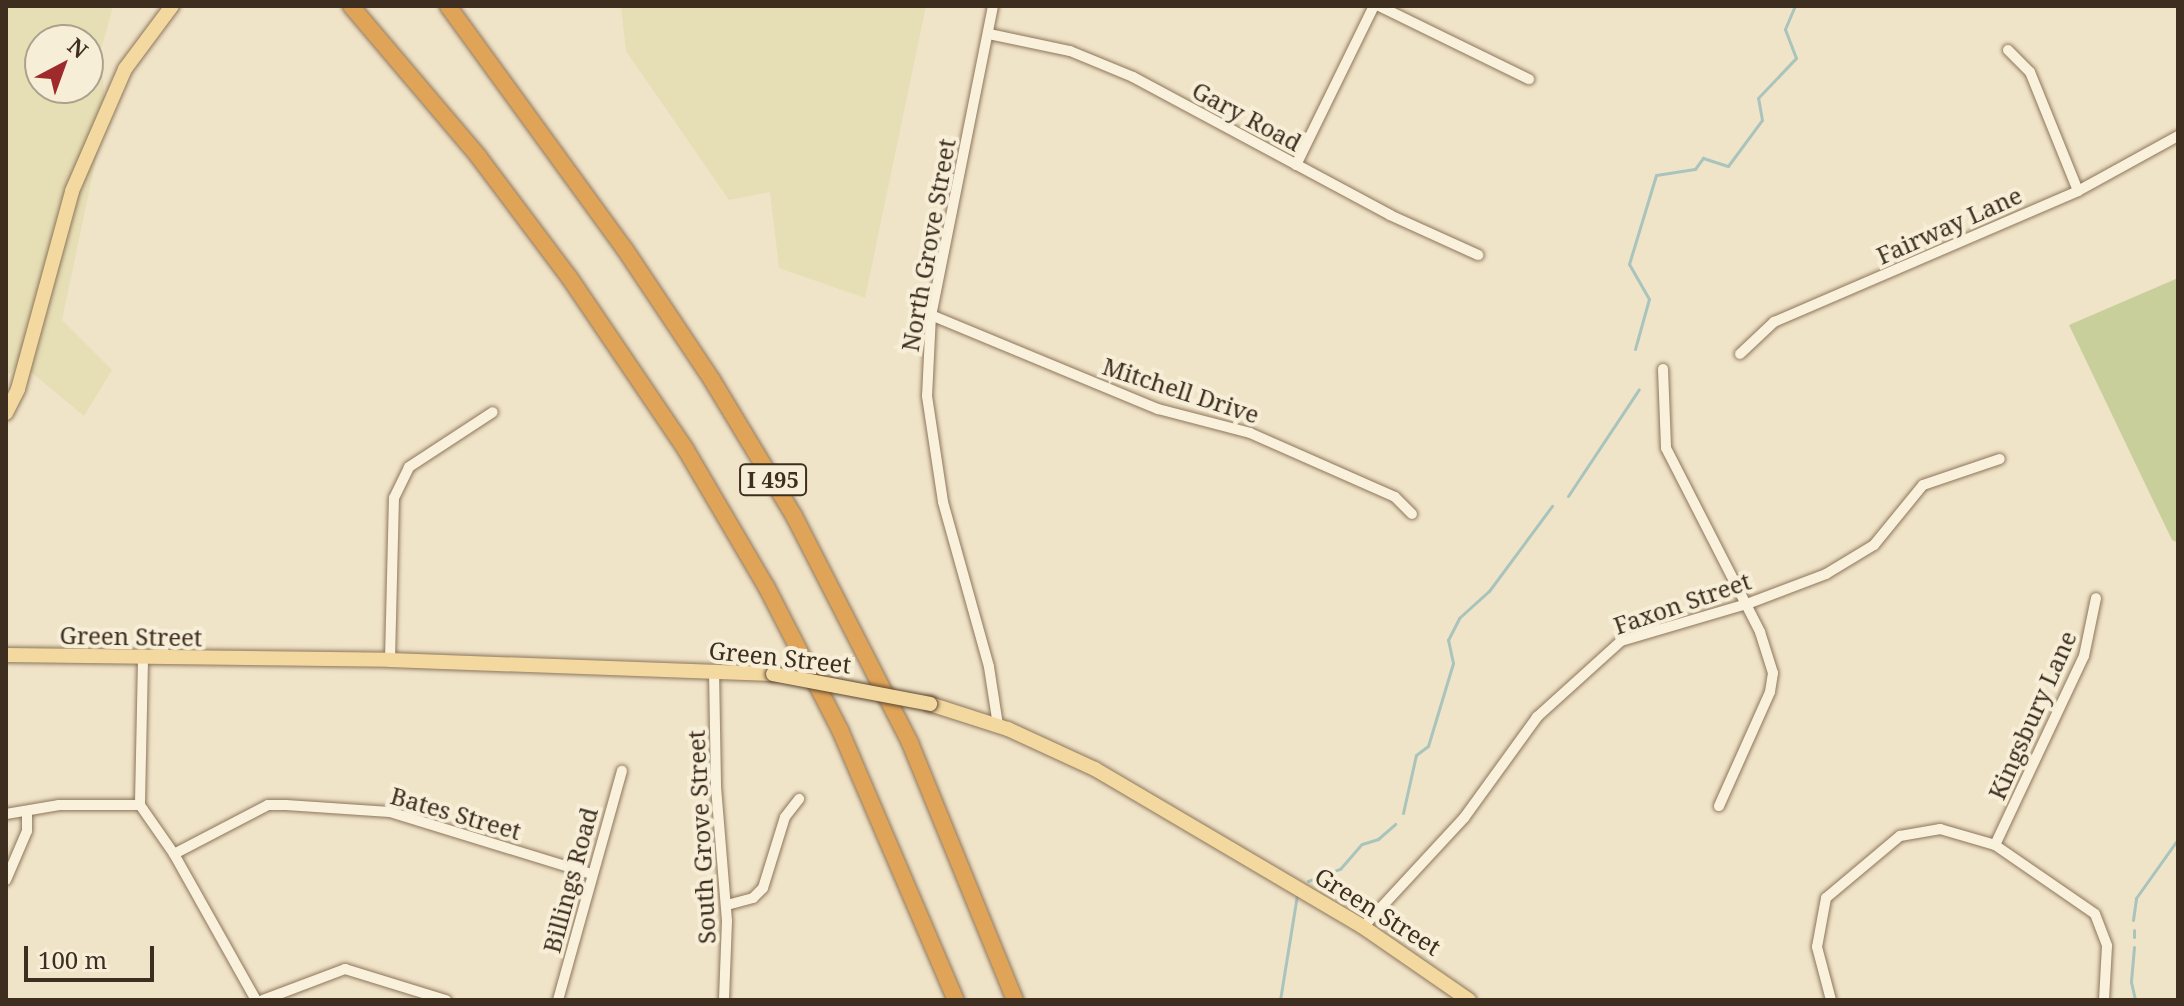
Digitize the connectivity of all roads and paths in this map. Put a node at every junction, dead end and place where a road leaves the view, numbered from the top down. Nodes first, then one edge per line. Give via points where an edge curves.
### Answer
1 (172, 6) edge
2 (351, 6) edge
3 (448, 6) edge
4 (993, 6) edge
5 (1376, 6) edge
6 (989, 34) junction
7 (2008, 50) dead end
8 (1529, 79) dead end
9 (2178, 136) edge
10 (1296, 165) junction
11 (2078, 191) junction
12 (1478, 255) dead end
13 (931, 315) junction
14 (1740, 354) dead end
15 (1663, 369) dead end
16 (493, 412) dead end
17 (6, 413) edge
18 (2000, 459) dead end
19 (1412, 514) dead end
20 (2096, 598) dead end
21 (1747, 604) junction
22 (6, 655) edge
23 (143, 660) junction
24 (390, 660) junction
25 (714, 670) junction
26 (998, 725) junction
27 (622, 771) dead end
28 (799, 799) dead end
29 (140, 805) junction
30 (1719, 806) dead end
31 (27, 813) junction
32 (6, 814) edge
33 (1995, 845) junction
34 (174, 854) junction
35 (591, 874) junction
36 (6, 880) edge
37 (727, 905) junction
38 (1363, 927) junction
39 (955, 998) edge
40 (256, 1000) edge
41 (263, 1000) edge
42 (446, 1000) edge
43 (558, 1000) edge
44 (724, 1000) edge
45 (1018, 1000) edge
46 (1469, 1000) edge
47 (1831, 1000) edge
48 (2104, 1000) edge

1 - 17 main road via 125,69 72,191 19,385
2 - 39 highway, I 495 via 478,156 577,288 686,450 826,701
3 - 45 highway, I 495 via 624,248 767,470 882,684
4 - 6 street, North Grove Street
5 - 8 street
5 - 10 street
6 - 10 street, Gary Road via 1070,51 1133,77
6 - 13 street, North Grove Street
7 - 11 street via 2030,72
9 - 11 street, Fairway Lane
10 - 12 street, Gary Road
11 - 14 street, Fairway Lane via 1774,322
13 - 19 street, Mitchell Drive via 1158,409 1250,433 1395,497
13 - 26 street, North Grove Street via 930,428 943,502 989,667
15 - 21 street via 1666,448
16 - 24 street via 409,467 394,498
18 - 21 street, Faxon Street via 1923,485 1874,545 1853,561
20 - 33 street, Kingsbury Lane via 2084,656
21 - 30 street via 1770,657 1770,692
21 - 38 street, Faxon Street via 1621,641 1595,660 1537,717 1464,818
22 - 23 main road, Green Street
23 - 24 main road, Green Street
23 - 29 street
24 - 25 main road, Green Street
25 - 26 main road, Green Street, bridge via 773,674 930,704
25 - 37 street, South Grove Street via 716,787
26 - 38 main road, Green Street via 1095,769
27 - 35 street, Billings Road
28 - 37 street via 785,817 763,888 753,898
29 - 31 street via 59,805
29 - 34 street
31 - 32 street
31 - 36 street via 27,831
33 - 47 street via 1967,833 1920,830 1881,848 1836,887 1826,898 1817,947
33 - 48 street via 2095,914 2107,946
34 - 35 street, Bates Street via 268,805 300,806 390,812
34 - 40 street
35 - 43 street, Billings Road
37 - 44 street, South Grove Street
38 - 46 main road, Green Street
41 - 42 street via 345,969

